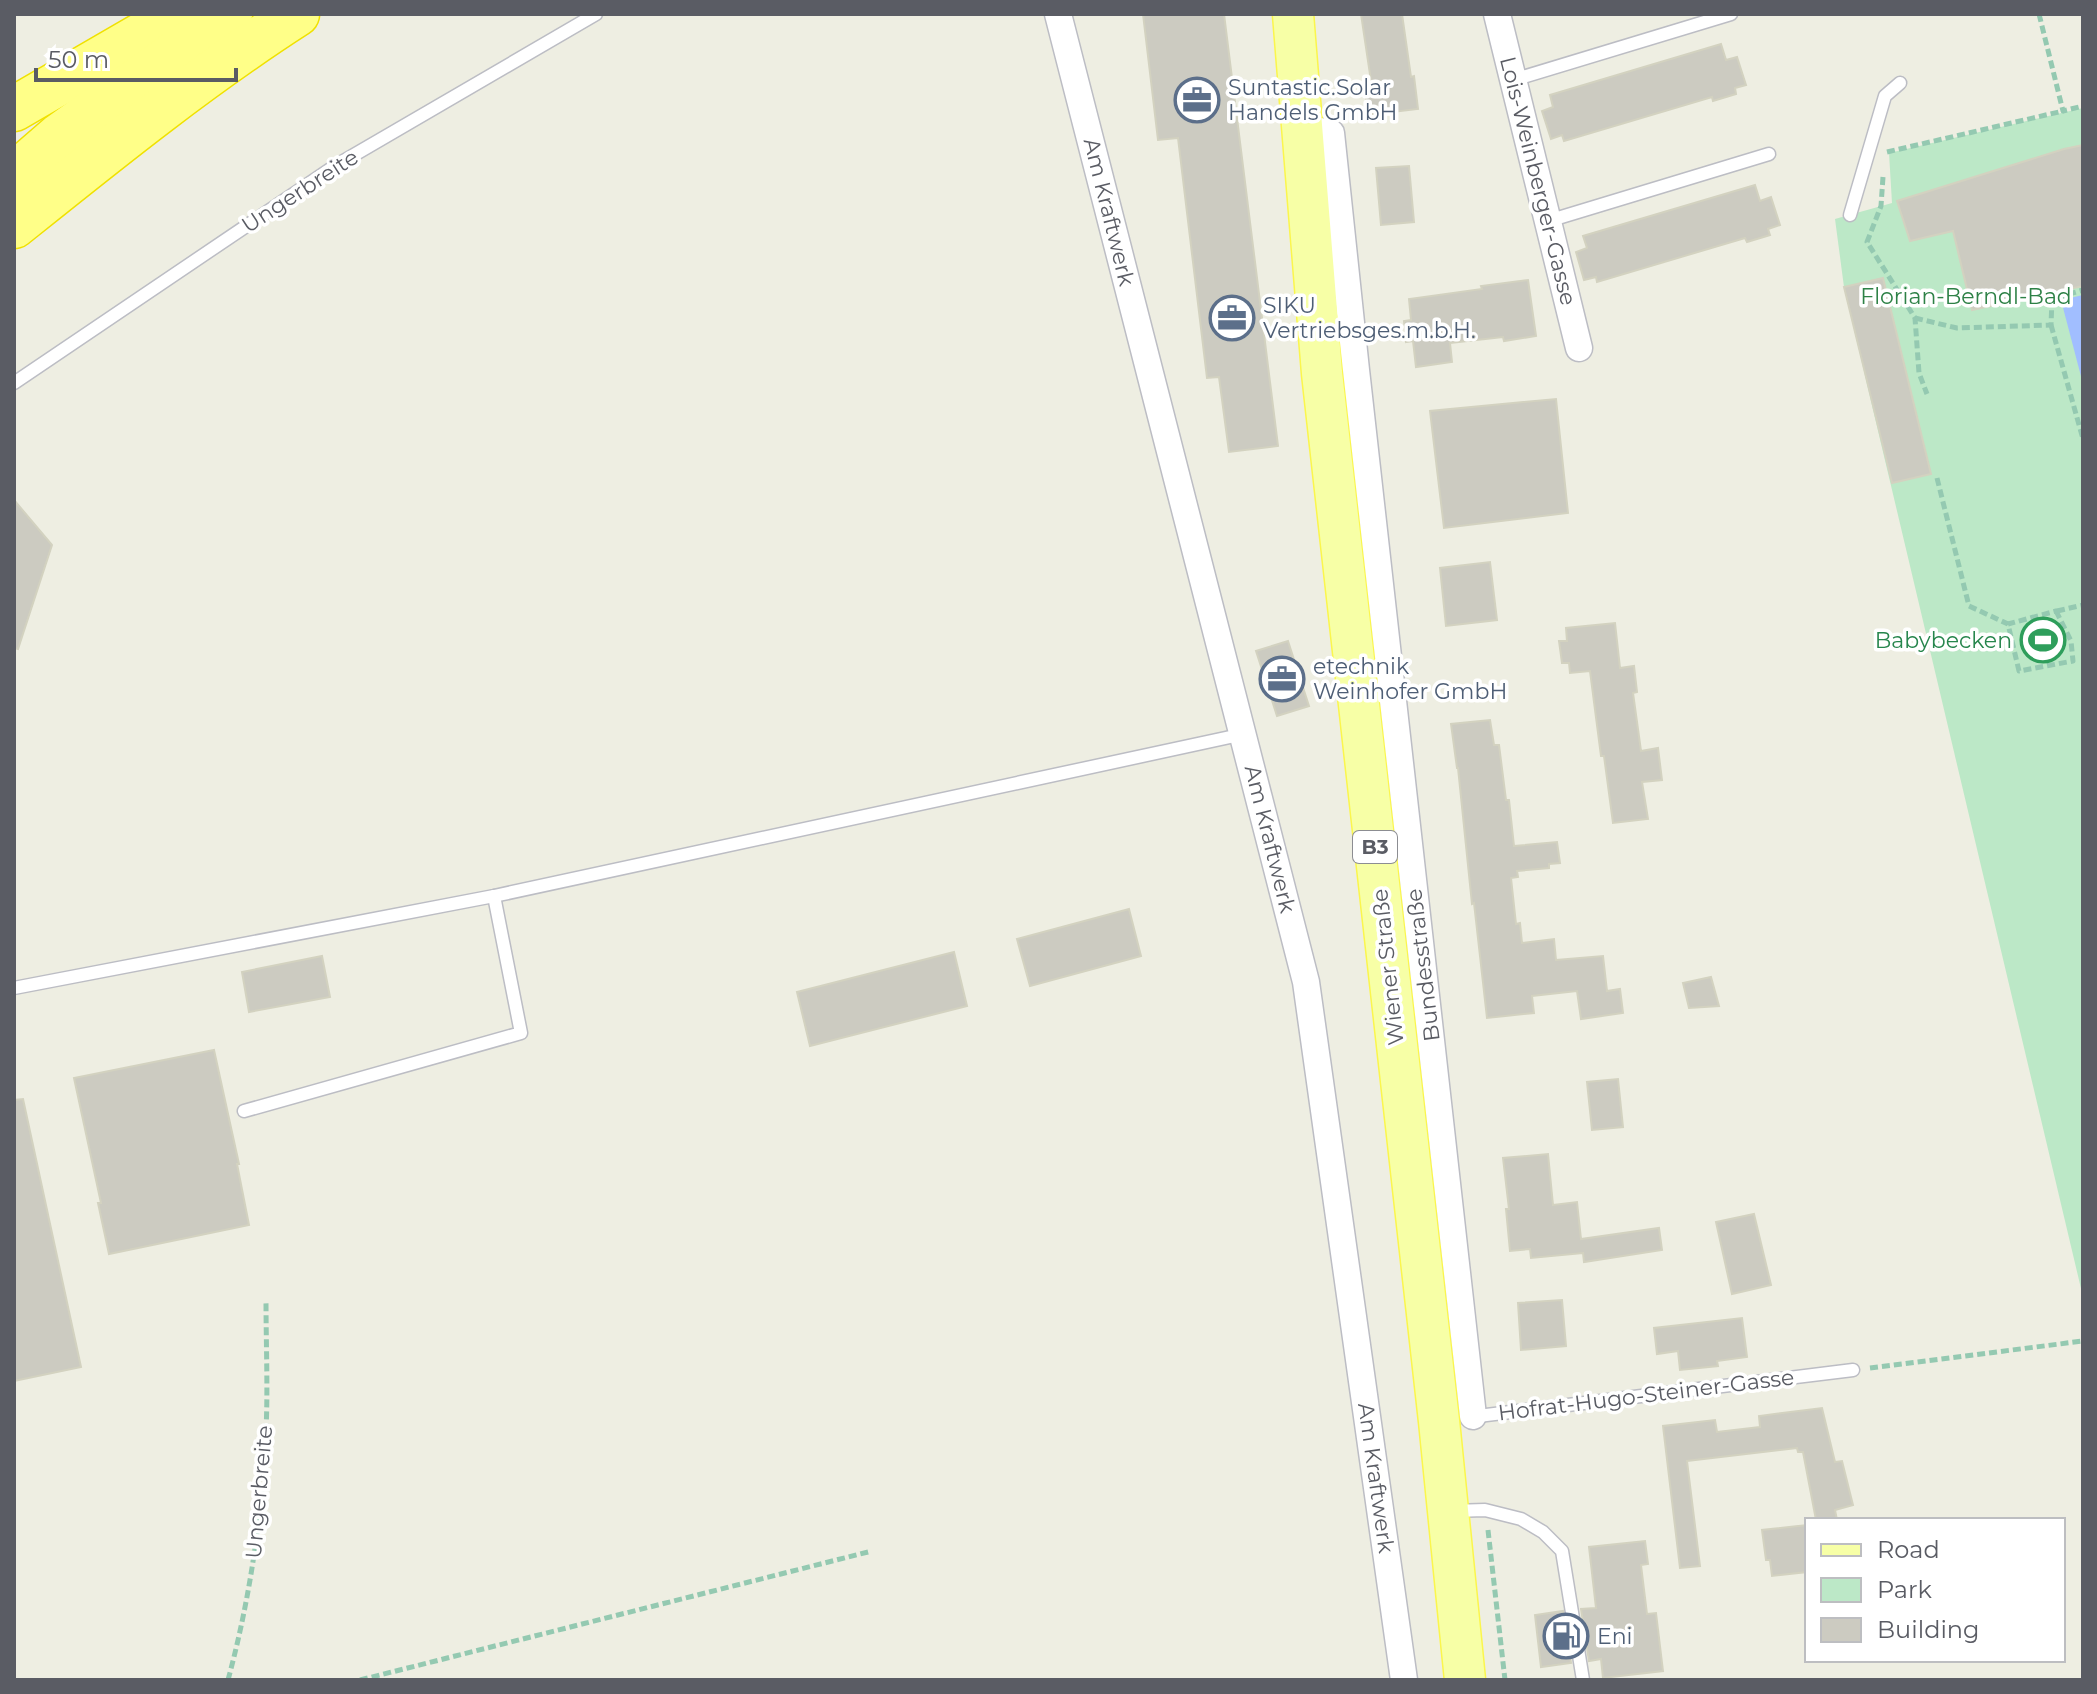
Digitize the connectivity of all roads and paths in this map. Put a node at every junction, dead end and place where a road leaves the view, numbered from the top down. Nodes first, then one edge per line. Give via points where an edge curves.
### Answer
1 (178, 14) edge
2 (230, 14) edge
3 (297, 14) edge
4 (596, 14) edge
5 (1058, 14) edge
6 (1293, 14) edge
7 (1497, 14) edge
8 (1731, 14) edge
9 (2039, 14) edge
10 (1513, 80) junction
11 (1900, 83) dead end
12 (2083, 106) edge
13 (14, 109) edge
14 (2063, 111) junction
15 (1885, 153) dead end
16 (1769, 154) dead end
17 (1884, 166) dead end
18 (14, 175) edge
19 (1850, 215) dead end
20 (1548, 221) junction
21 (14, 226) edge
22 (2083, 290) edge
23 (1915, 318) junction
24 (2051, 325) junction
25 (1579, 348) dead end
26 (14, 383) edge
27 (1927, 394) dead end
28 (2083, 436) edge
29 (1937, 478) dead end
30 (2083, 605) edge
31 (2056, 611) junction
32 (2008, 624) junction
33 (1244, 734) junction
34 (494, 896) junction
35 (14, 988) edge
36 (244, 1111) dead end
37 (266, 1301) dead end
38 (2083, 1341) edge
39 (1853, 1370) joint
40 (1455, 1418) junction
41 (1466, 1511) junction
42 (872, 1551) dead end
43 (228, 1680) edge
44 (360, 1680) edge
45 (1404, 1680) edge
46 (1465, 1680) edge
47 (1505, 1680) edge
48 (1583, 1680) edge

1 - 13 highway
2 - 18 highway via 59,136
3 - 21 highway
4 - 26 lane, Ungerbreite via 335,166
5 - 33 street, Am Kraftwerk
6 - 40 main road, Wiener Straße / B3 via 1303,128 1339,372
7 - 10 street, Lois-Weinberger-Gasse
8 - 10 lane
9 - 14 path
10 - 20 street, Lois-Weinberger-Gasse
11 - 19 lane via 1885,96
12 - 14 path
14 - 15 path
16 - 20 lane
17 - 23 path via 1881,206 1867,242
20 - 25 street, Lois-Weinberger-Gasse
22 - 24 path via 2052,299
23 - 24 path via 1957,328
23 - 27 path via 1919,373
24 - 28 path
29 - 32 path via 1969,606
30 - 31 path
31 - 32 path
31 - 32 path via 2071,641 2073,661 2019,671
33 - 34 lane
33 - 45 street, Am Kraftwerk via 1306,982
34 - 35 lane
34 - 36 lane via 521,1033
37 - 43 path, Ungerbreite via 266,1430 256,1542
38 - 39 path
39 - 40 lane, Hofrat-Hugo-Steiner-Gasse
40 - 41 main road, Wiener Straße / B3
41 - 46 main road, Wiener Straße / B3
41 - 47 path
41 - 48 lane via 1521,1519 1562,1551
42 - 44 path

